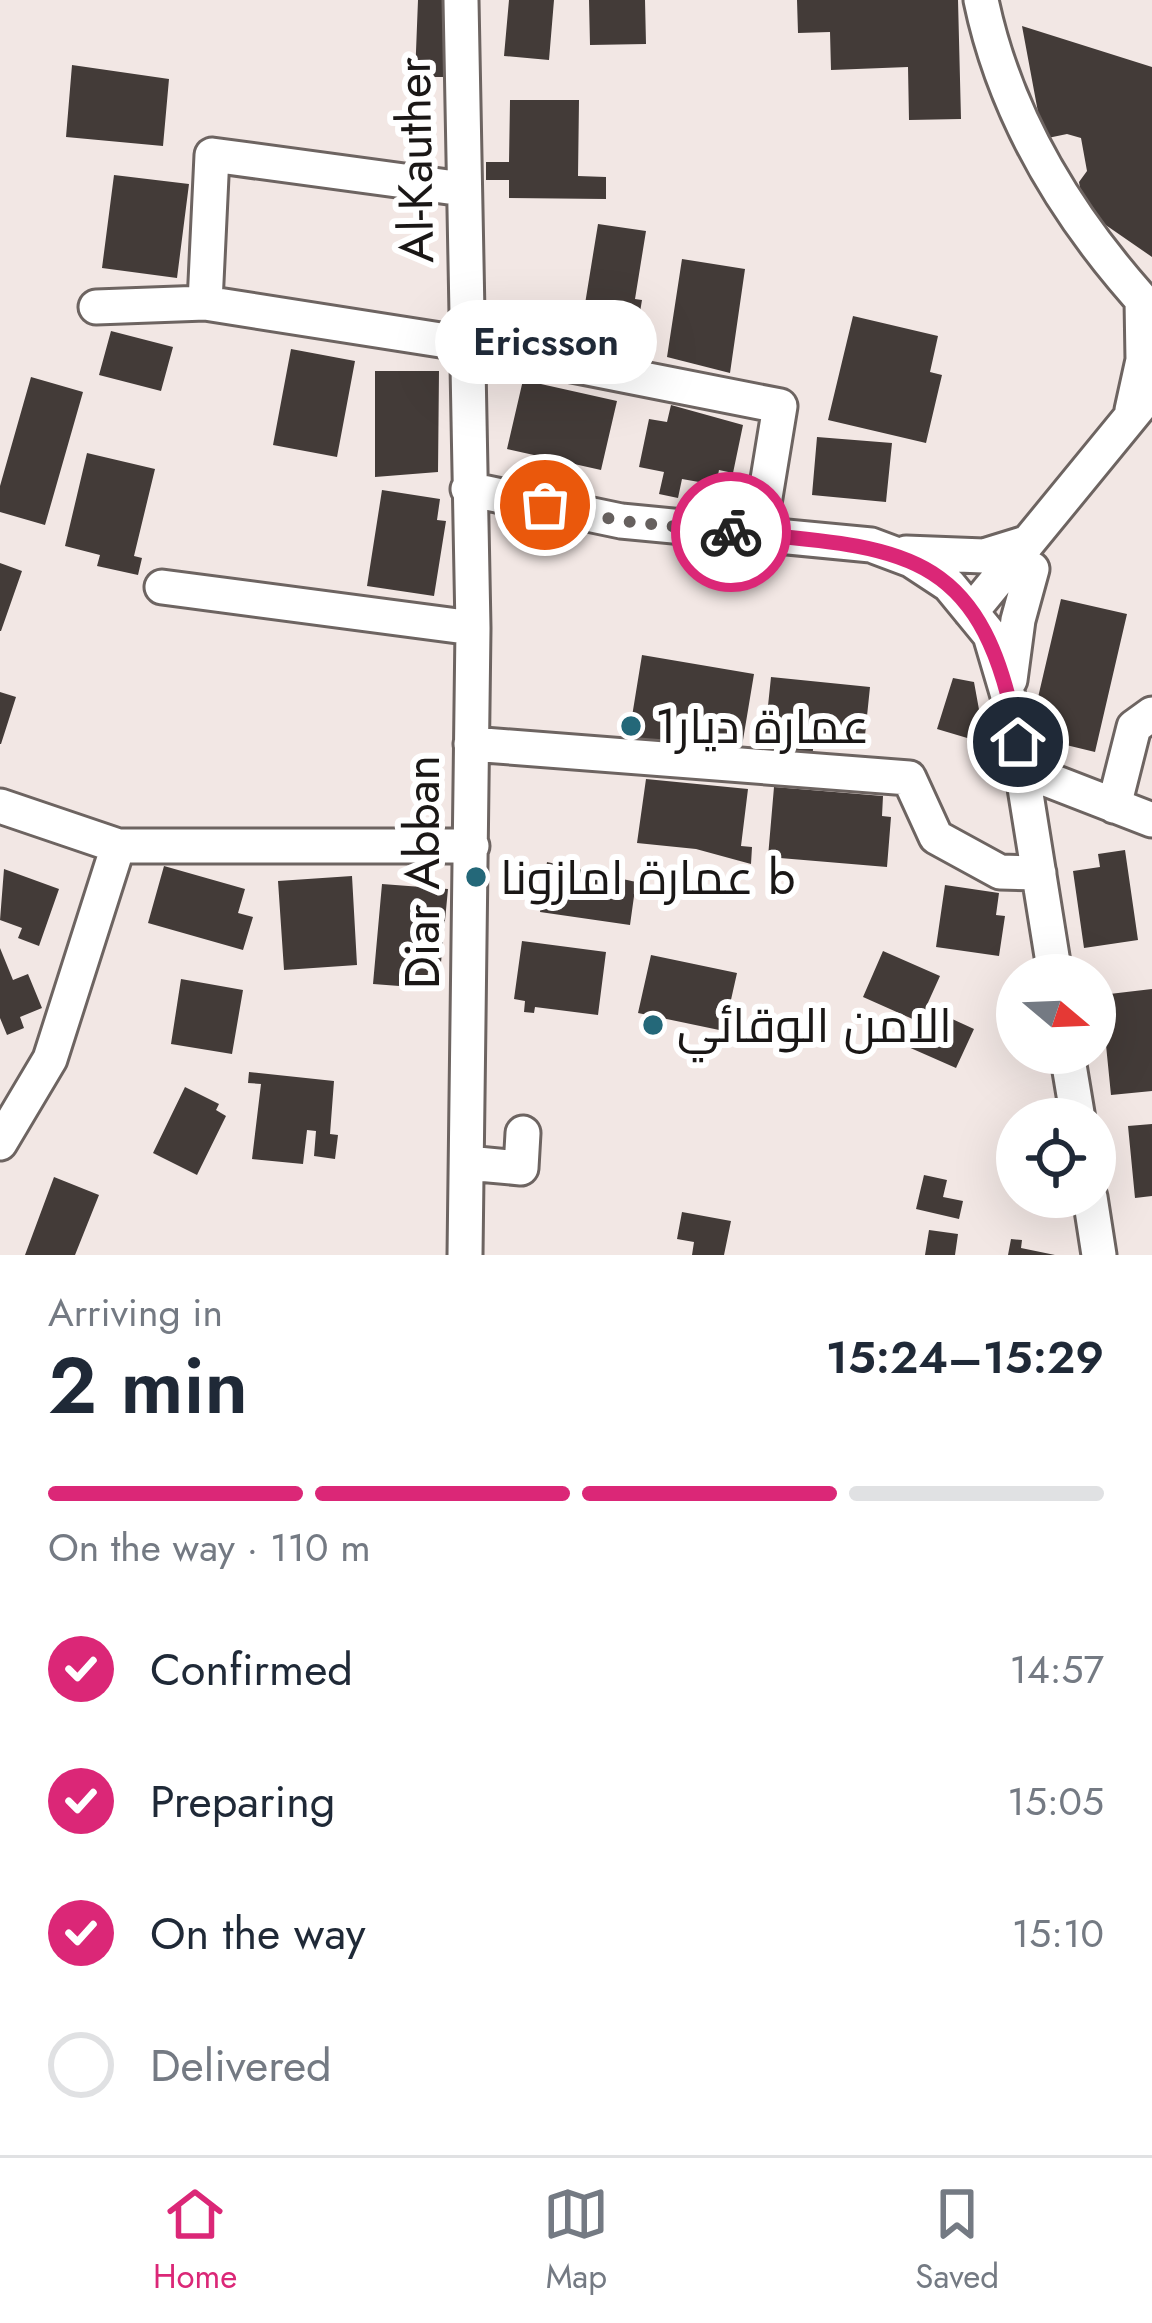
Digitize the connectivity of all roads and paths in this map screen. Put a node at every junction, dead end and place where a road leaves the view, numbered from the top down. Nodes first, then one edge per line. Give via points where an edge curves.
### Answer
1 (461, 0) edge
2 (981, 0) edge
3 (463, 189) junction
4 (206, 303) junction
5 (1147, 305) edge
6 (96, 307) dead end
7 (466, 344) junction
8 (1152, 391) edge
9 (1140, 421) edge
10 (468, 489) junction
11 (759, 534) junction
12 (891, 553) junction
13 (1030, 556) junction
14 (162, 587) dead end
15 (978, 620) junction
16 (473, 628) junction
17 (1009, 700) junction
18 (1152, 714) edge
19 (471, 744) junction
20 (1023, 770) junction
21 (0, 806) edge
22 (1114, 806) junction
23 (1152, 820) edge
24 (118, 846) junction
25 (472, 846) junction
26 (1039, 873) junction
27 (1052, 954) edge
28 (523, 1133) dead end
29 (0, 1143) edge
30 (467, 1163) junction
31 (1093, 1218) edge
32 (465, 1255) edge
33 (1099, 1255) edge

1 - 3 street, Al-Kauther
2 - 5 street via 1000,77 1034,151 1081,228
3 - 4 street via 212,155
3 - 7 street, Al-Kauther
4 - 6 street
4 - 7 street
5 - 9 street
7 - 10 street, Al-Kauther
7 - 11 street via 780,406
8 - 9 street
9 - 13 street
10 - 11 street via 621,521
10 - 16 street, Diar Abban
11 - 12 street
12 - 13 street
12 - 15 street via 949,585
13 - 15 street
13 - 17 street
14 - 16 street
15 - 17 street
16 - 19 street, Diar Abban
17 - 20 street
18 - 22 street via 1134,728
19 - 25 street, Diar Abban
19 - 26 street via 909,778 936,838 1000,872
20 - 22 street
20 - 26 street
21 - 24 street
22 - 23 street
24 - 25 street
24 - 29 street via 50,1059
25 - 30 street, Diar Abban
26 - 27 street
28 - 30 street via 521,1168
30 - 32 street, Diar Abban
31 - 33 street

